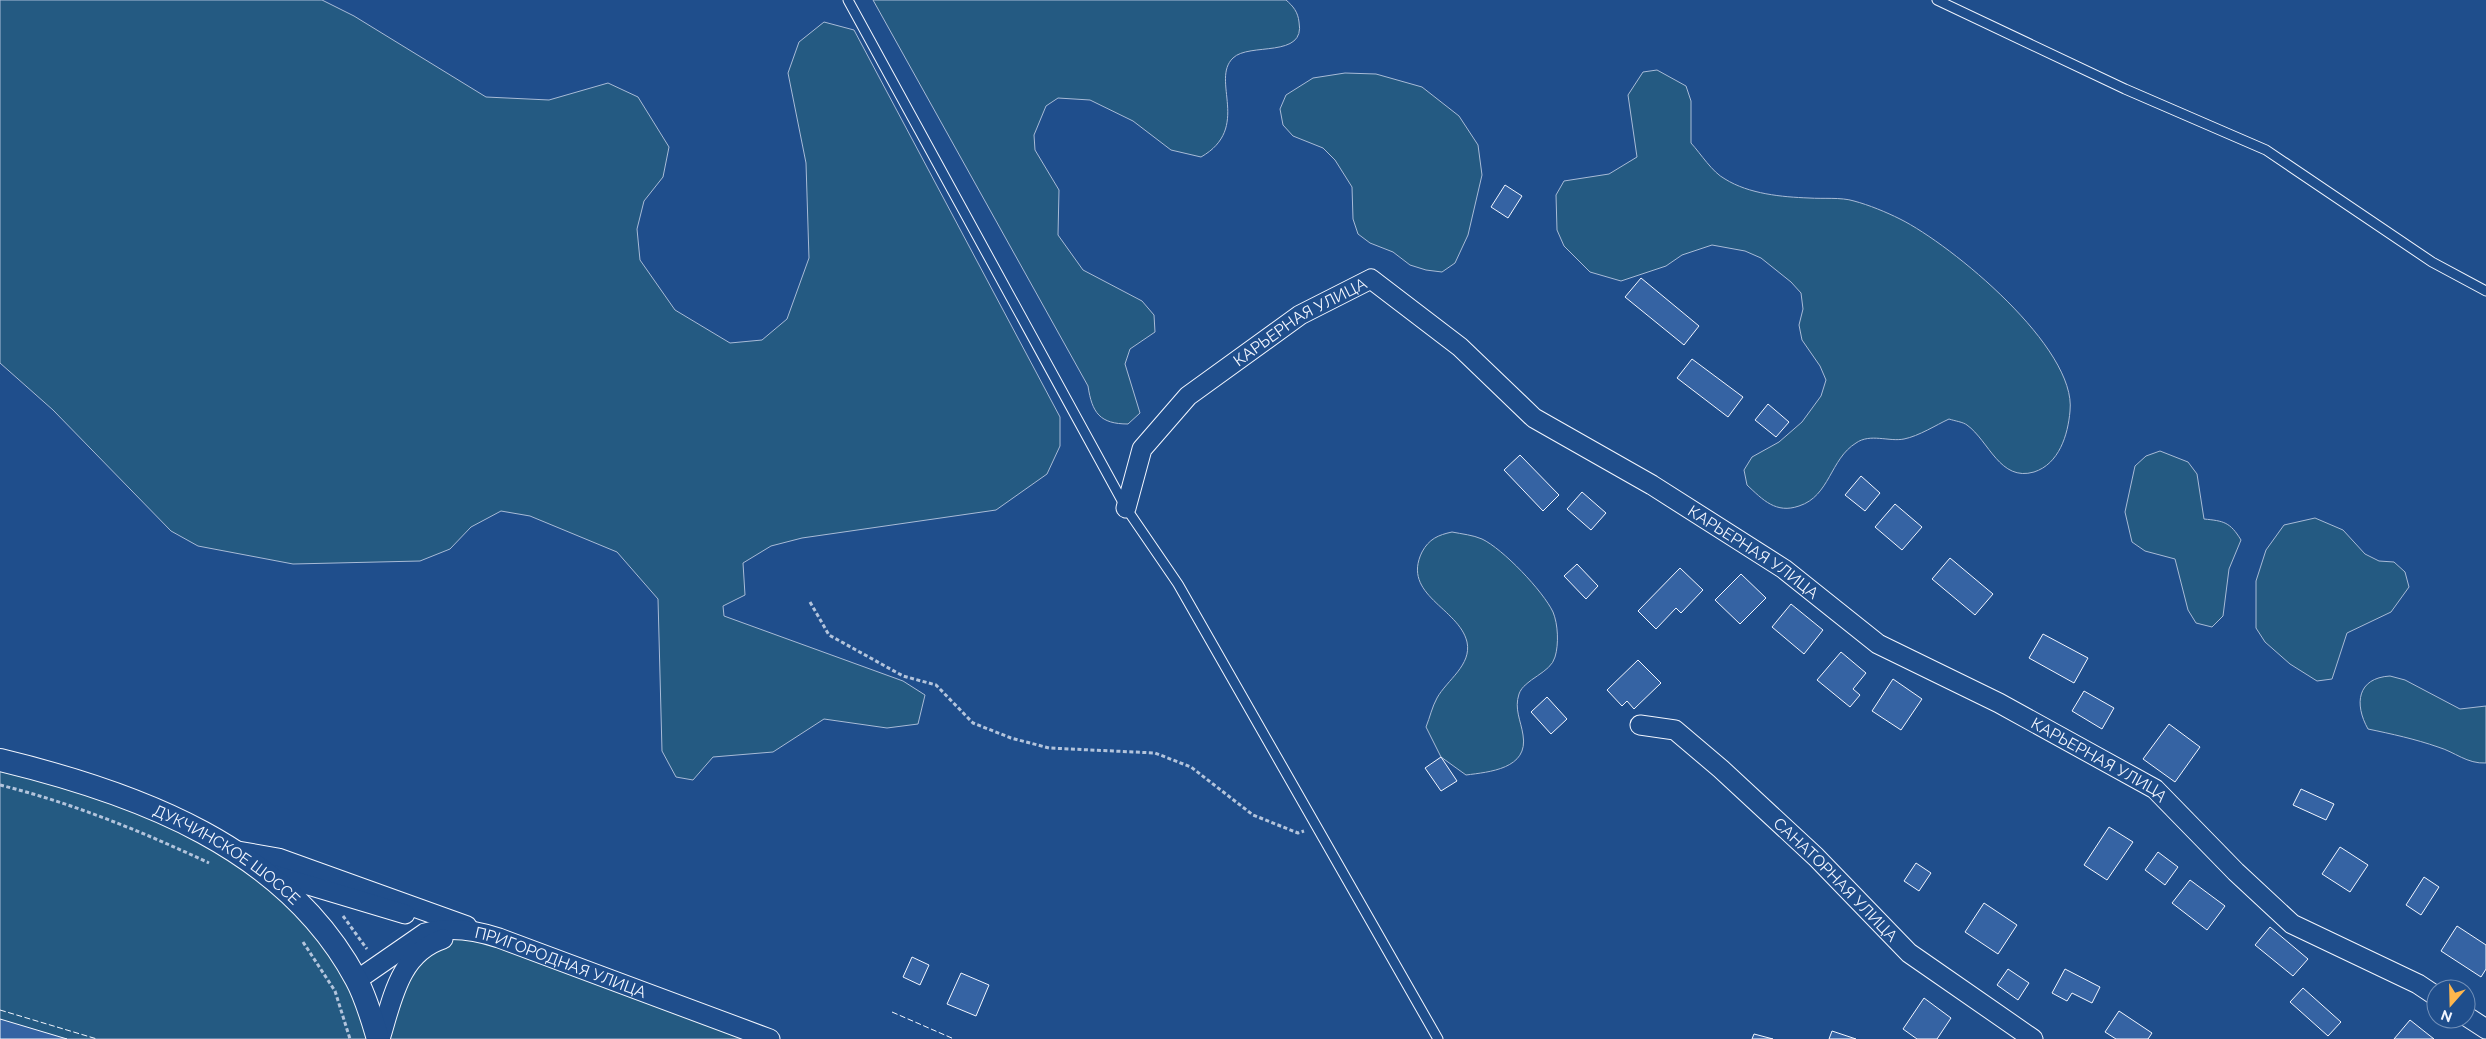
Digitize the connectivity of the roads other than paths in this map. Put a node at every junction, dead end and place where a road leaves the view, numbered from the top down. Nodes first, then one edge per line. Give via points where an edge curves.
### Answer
1 (848, 0) edge
2 (1937, 0) edge
3 (2486, 291) edge
4 (1126, 508) junction
5 (1640, 725) dead end
6 (0, 760) edge
7 (238, 851) junction
8 (268, 873) junction
9 (484, 933) junction
10 (357, 980) junction
11 (2426, 989) edge
12 (379, 1039) edge
13 (770, 1039) edge
14 (1438, 1039) edge
15 (2034, 1039) edge

1 - 4 lane
2 - 3 lane via 2125,89 2266,150 2432,262
4 - 11 street, КАРЬЕРНАЯ УЛИЦА via 1142,449 1188,396 1300,316 1371,279 1460,348 1534,418 1652,485 1784,569 1878,644 2000,704 2155,789 2292,924
4 - 14 lane via 1178,584
5 - 15 street, САНАТОРНАЯ УЛИЦА via 1675,730 1816,857 1909,953
6 - 7 street, ДУКЧИНСКОЕ ШОССЕ via 39,769 160,812
7 - 8 street, ДУКЧИНСКОЕ ШОССЕ
7 - 9 street via 287,861
8 - 9 street via 398,912
8 - 10 street, ДУКЧИНСКОЕ ШОССЕ via 314,918
9 - 10 street, ПРИГОРОДНАЯ УЛИЦА via 451,929 425,933
9 - 12 street via 439,940 417,953 398,981
9 - 13 street, ПРИГОРОДНАЯ УЛИЦА
10 - 12 street, ДУКЧИНСКОЕ ШОССЕ

